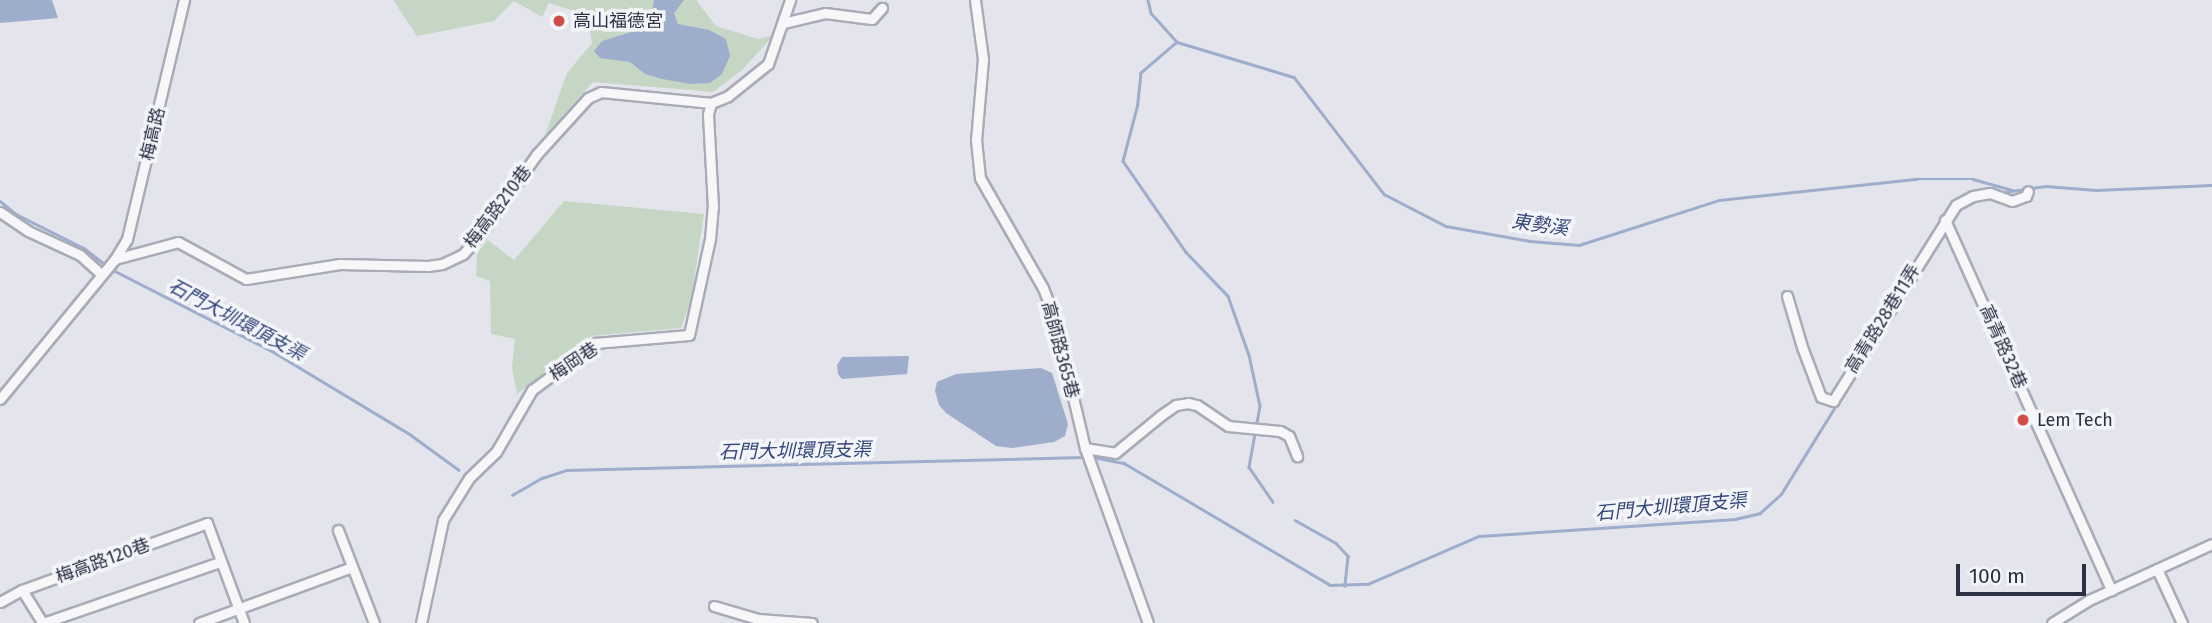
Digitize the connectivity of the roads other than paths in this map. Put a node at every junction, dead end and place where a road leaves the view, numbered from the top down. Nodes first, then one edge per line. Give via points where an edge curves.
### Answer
1 (184, 0) edge
2 (790, 0) edge
3 (975, 0) edge
4 (882, 8) dead end
5 (783, 23) junction
6 (711, 103) junction
7 (2028, 191) dead end
8 (0, 212) edge
9 (1945, 220) junction
10 (108, 266) junction
11 (1787, 296) dead end
12 (0, 399) edge
13 (1085, 448) junction
14 (1297, 456) dead end
15 (338, 530) dead end
16 (2212, 544) edge
17 (220, 562) junction
18 (352, 567) junction
19 (2157, 569) junction
20 (22, 590) junction
21 (2111, 590) junction
22 (0, 602) edge
23 (714, 606) dead end
24 (237, 609) junction
25 (43, 623) edge
26 (199, 623) edge
27 (244, 623) edge
28 (374, 623) edge
29 (421, 623) edge
30 (812, 623) edge
31 (1148, 623) edge
32 (2052, 623) edge
33 (2182, 623) edge

1 - 10 street, 梅高路 via 133,222
2 - 5 street
3 - 13 street, 高師路365巷 via 983,60 976,140 981,178 1043,288
4 - 5 street via 872,19 825,13
5 - 6 street via 768,64 728,96
6 - 10 street, 梅高路210巷 via 601,92 589,98 537,155 480,235 463,254 442,264 340,264 246,279 178,242
6 - 29 street, 梅岡巷 via 710,239 689,335 595,342 532,390 496,452 470,478 443,520
7 - 9 street, 高青路28巷11弄 via 2012,201 1990,193 1973,196 1956,205
8 - 10 street via 28,231
9 - 11 street, 高青路28巷11弄 via 1833,401 1821,397
9 - 21 street, 高青路32巷
10 - 12 street, 梅高路
13 - 14 street via 1115,453 1176,405 1188,403 1228,426 1280,431 1289,436
13 - 31 street, 高師路365巷
15 - 18 street
16 - 19 street
17 - 20 street, 梅高路120巷 via 207,523
17 - 24 street
17 - 25 street
18 - 24 street
18 - 28 street
19 - 21 street
19 - 33 street
20 - 22 street, 梅高路120巷
20 - 25 street
21 - 32 street
23 - 30 street via 758,618
24 - 26 street
24 - 27 street

